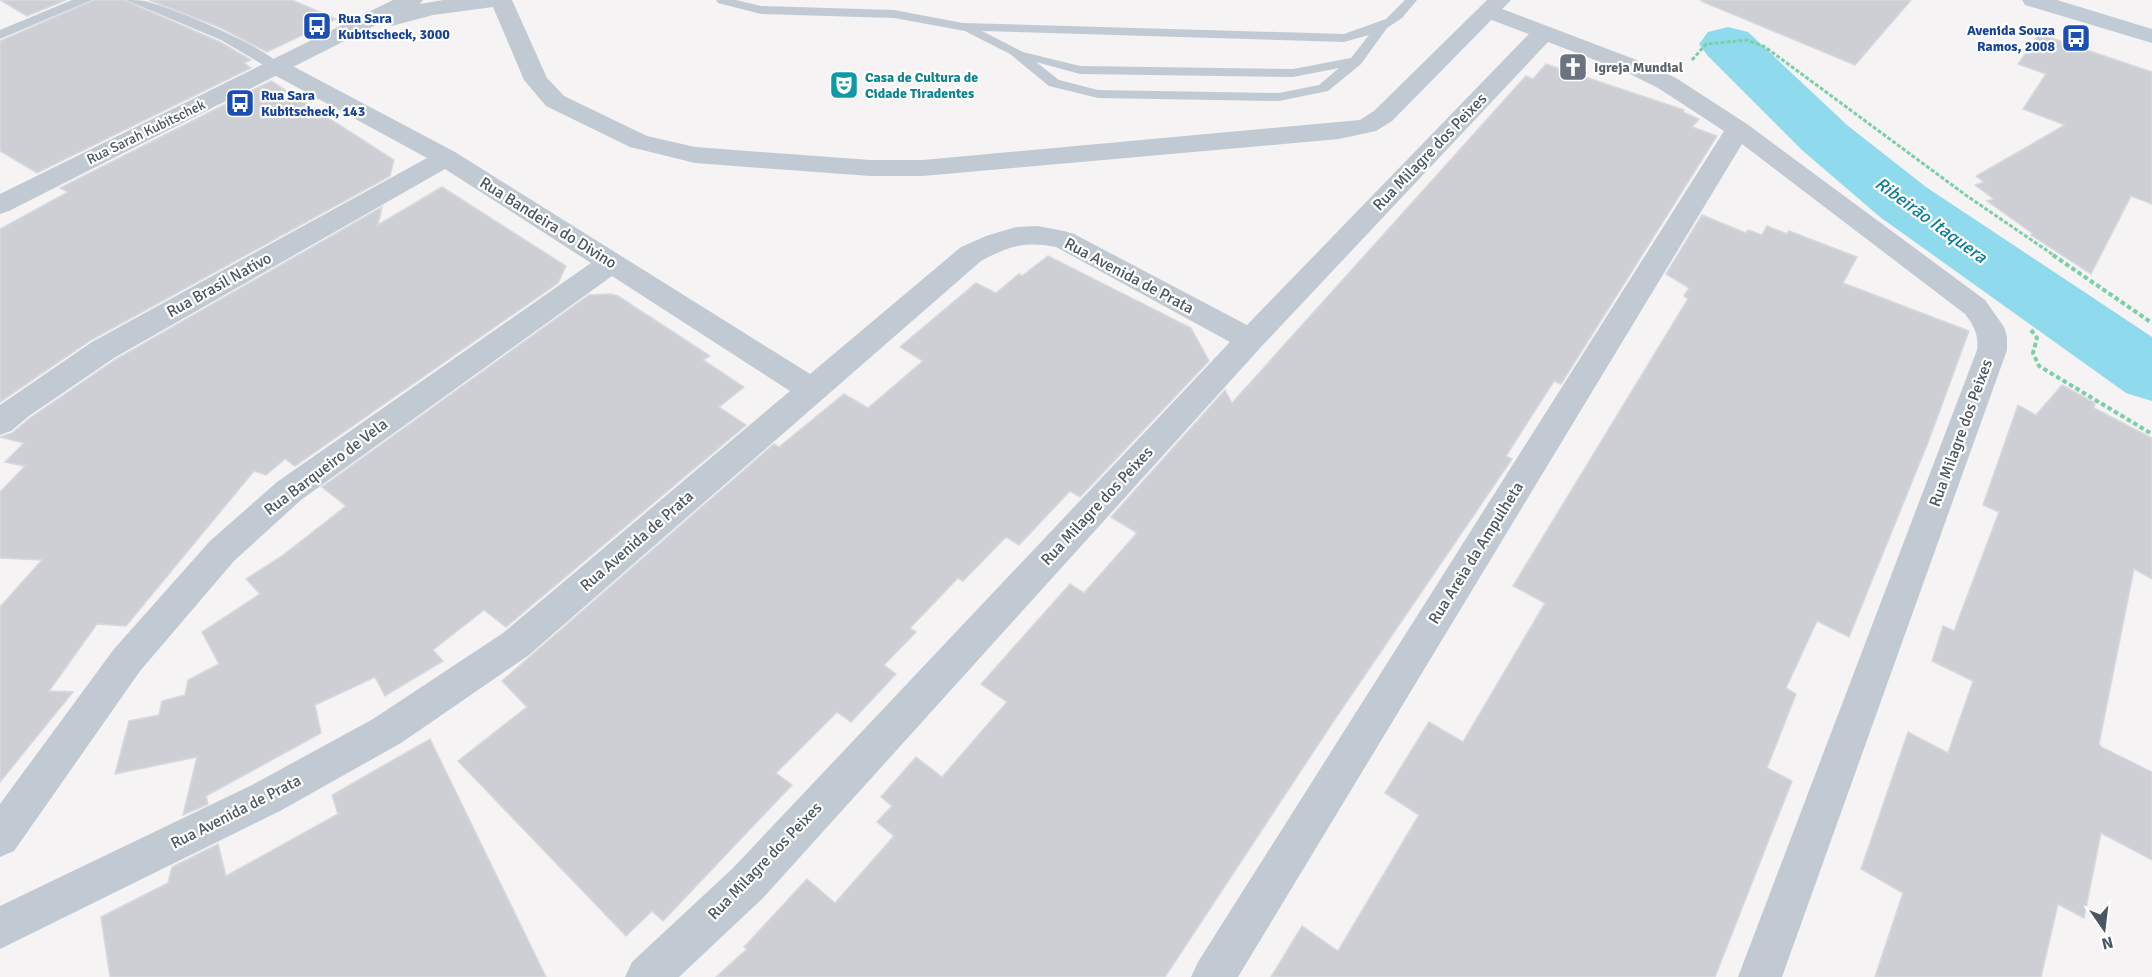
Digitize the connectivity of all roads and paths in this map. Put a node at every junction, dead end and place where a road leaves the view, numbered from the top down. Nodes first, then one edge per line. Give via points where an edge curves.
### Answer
1 (86, 0) edge
2 (132, 0) edge
3 (412, 0) edge
4 (500, 0) edge
5 (1411, 0) edge
6 (2033, 0) edge
7 (2099, 0) edge
8 (727, 1) edge
9 (1494, 5) edge
10 (2152, 16) edge
11 (963, 27) junction
12 (1380, 28) junction
13 (1544, 32) junction
14 (0, 35) edge
15 (2152, 36) edge
16 (325, 43) junction
17 (1015, 51) junction
18 (1356, 61) junction
19 (1690, 63) dead end
20 (277, 67) junction
21 (1738, 129) junction
22 (446, 158) junction
23 (0, 205) edge
24 (612, 262) junction
25 (2152, 323) edge
26 (2030, 329) dead end
27 (1250, 340) junction
28 (812, 390) junction
29 (0, 423) edge
30 (2152, 434) edge
31 (0, 837) edge
32 (0, 928) edge
33 (647, 977) edge
34 (1213, 977) edge
35 (1760, 977) edge

1 - 14 lane
2 - 20 lane via 257,52
3 - 16 street, Rua Sarah Kubitschek
4 - 9 street via 536,80 555,101 639,142 695,155 870,168 923,168 1367,126 1383,116
4 - 16 street, Rua Sarah Kubitschek via 432,8
5 - 12 lane via 1403,13
6 - 15 main road
7 - 10 main road
8 - 11 lane via 761,10 894,14
9 - 13 street, Rua Milagre dos Peixes
11 - 12 lane via 1344,39
11 - 17 lane
12 - 18 lane
13 - 21 street, Rua Milagre dos Peixes via 1642,71
13 - 27 street, Rua Milagre dos Peixes
16 - 20 street, Rua Sarah Kubitschek
17 - 18 lane via 1080,70 1293,73
17 - 18 lane via 1053,83 1098,94 1278,97 1323,88
19 - 25 path via 1706,44 1746,40 1765,47 1967,196
20 - 22 street, Rua Bandeira do Divino
20 - 23 street, Rua Sarah Kubitschek
21 - 34 street, Rua Areia da Ampulheta
21 - 35 street, Rua Milagre dos Peixes via 1975,307 1994,338
22 - 24 street, Rua Bandeira do Divino
22 - 29 street, Rua Brasil Nativo via 103,350
24 - 28 street, Rua Bandeira do Divino
24 - 31 street, Rua Barqueiro de Vela via 289,491 222,551 127,660
26 - 30 path via 2037,338 2033,353 2039,366
27 - 28 street, Rua Avenida de Prata via 1064,240 1034,233 1002,238 971,254
27 - 33 street, Rua Milagre dos Peixes via 748,883
28 - 32 street, Rua Avenida de Prata via 516,644 387,731 266,798

